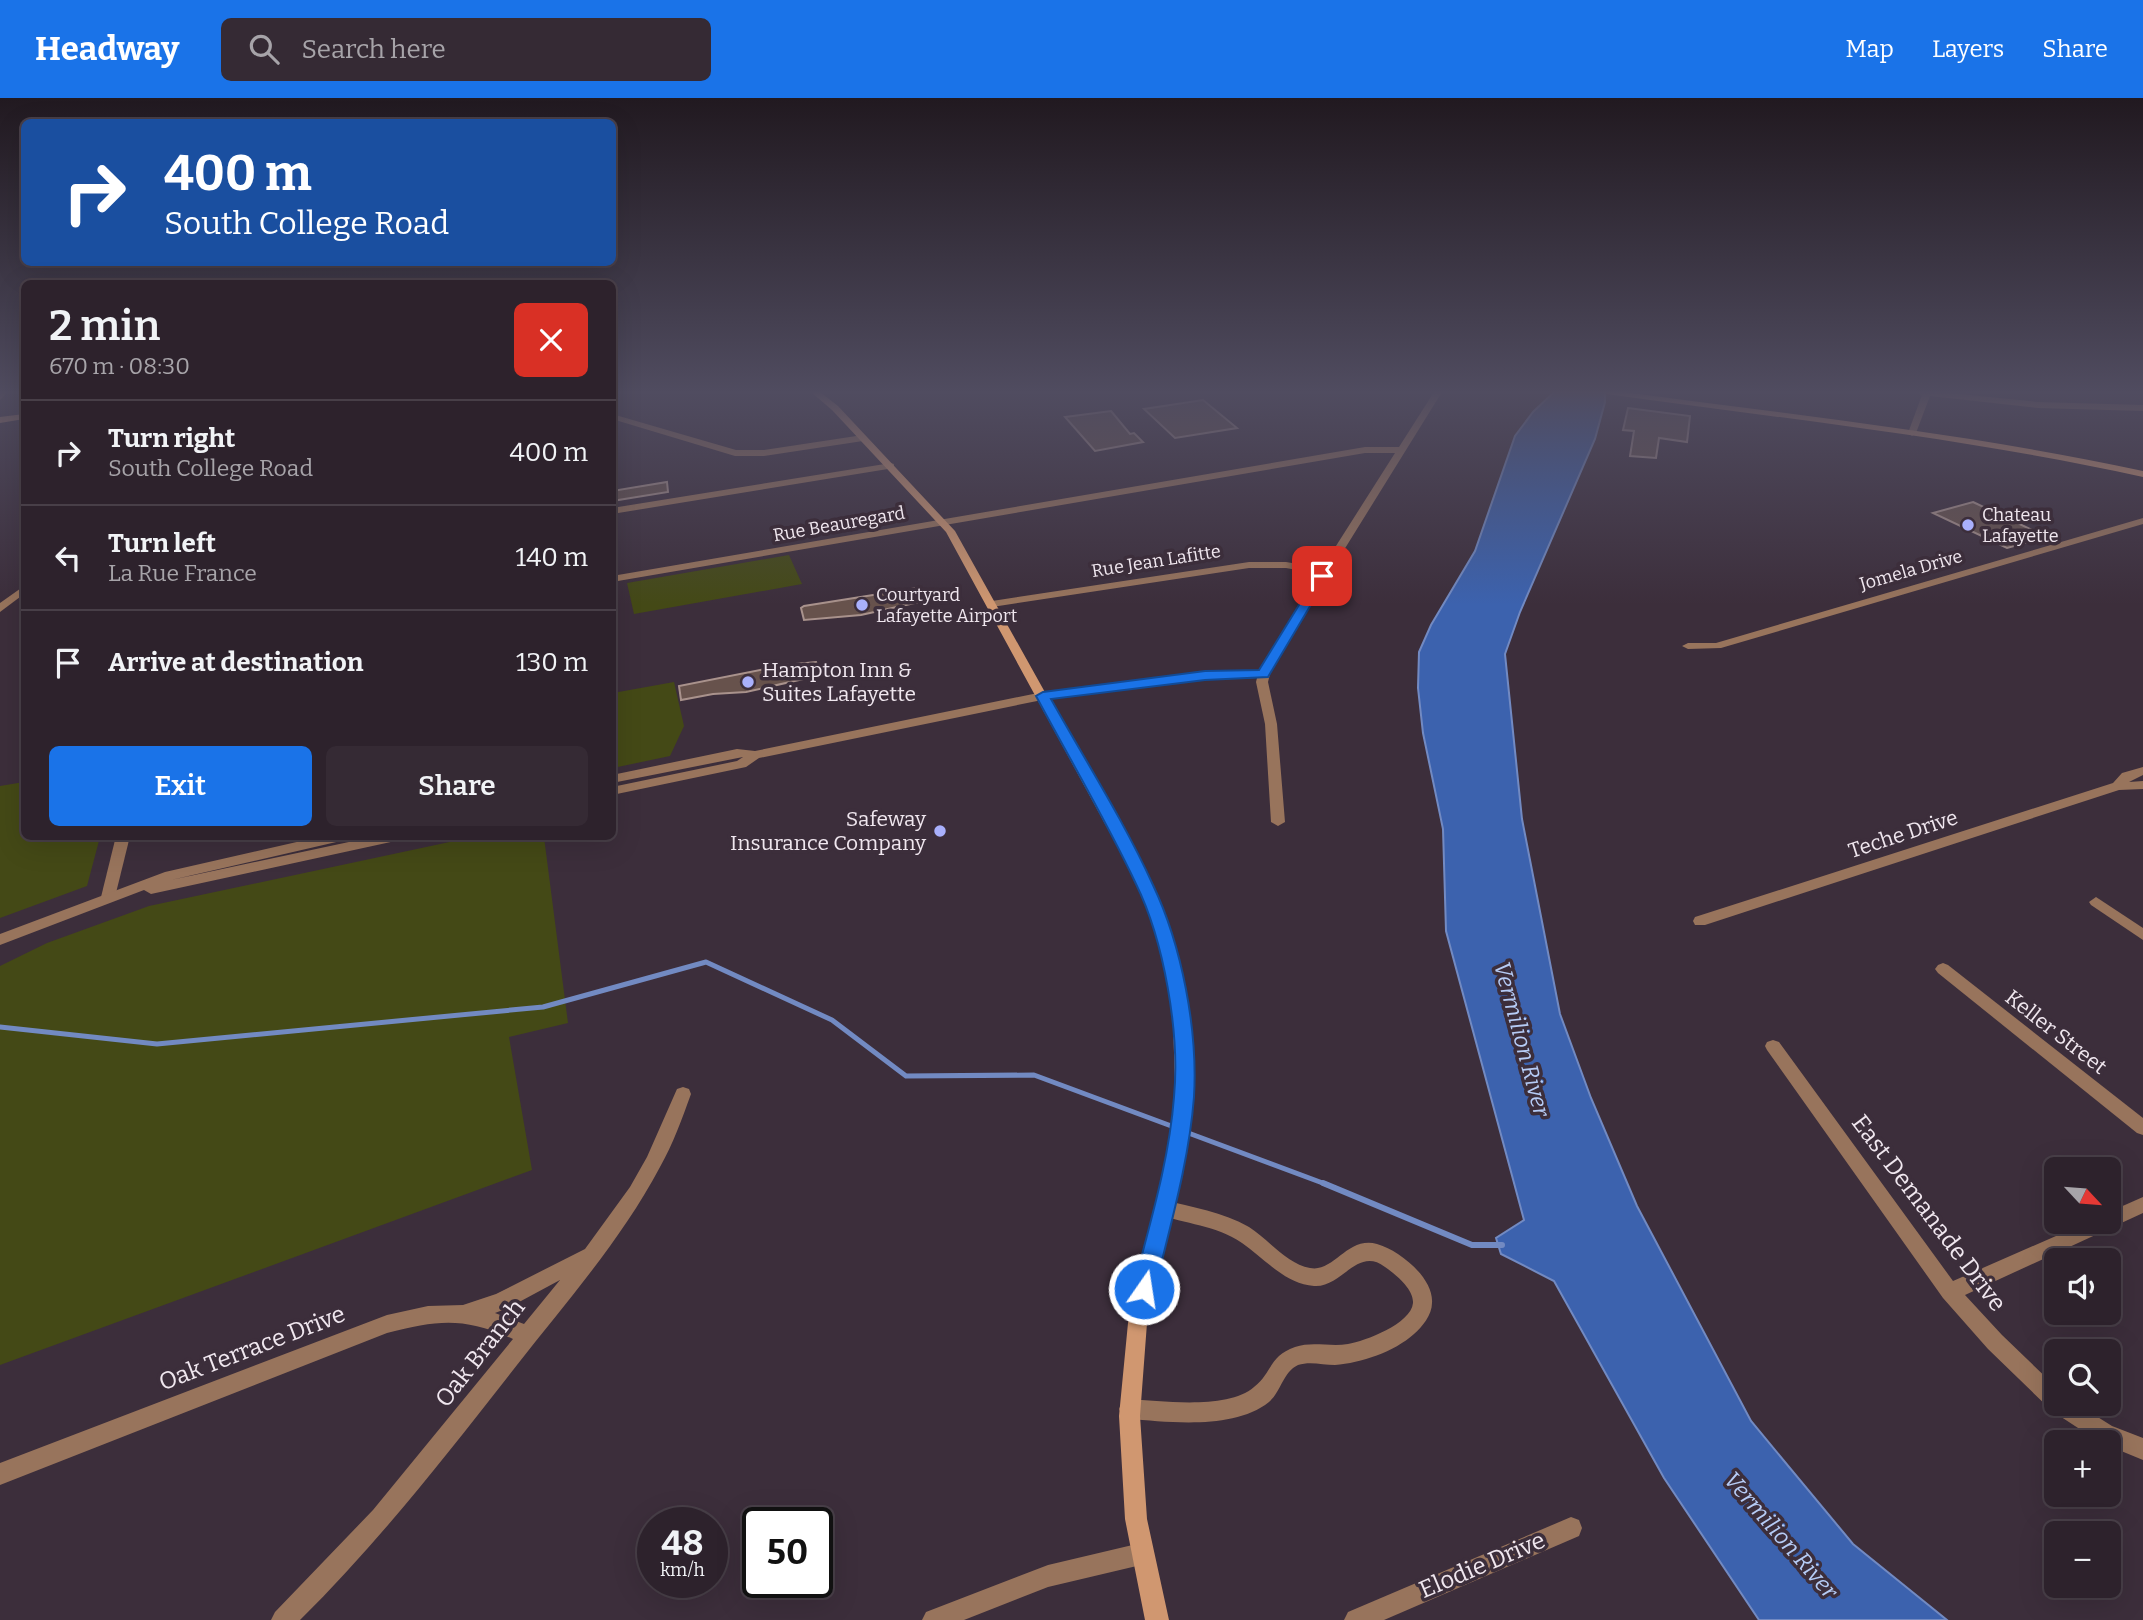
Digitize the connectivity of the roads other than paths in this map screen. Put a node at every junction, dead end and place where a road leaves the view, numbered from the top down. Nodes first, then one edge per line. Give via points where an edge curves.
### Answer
1 (888, 463) edge
2 (1289, 463) edge
3 (1394, 463) edge
4 (2095, 463) edge
5 (891, 466) junction
6 (2140, 472) edge
7 (616, 510) edge
8 (2143, 521) edge
9 (944, 522) junction
10 (1325, 572) junction
11 (616, 578) edge
12 (21, 592) edge
13 (992, 604) junction
14 (0, 609) edge
15 (1688, 646) dead end
16 (1263, 674) junction
17 (1043, 696) junction
18 (755, 755) junction
19 (2143, 771) edge
20 (616, 778) edge
21 (2143, 785) edge
22 (2118, 786) junction
23 (616, 790) edge
24 (1278, 822) dead end
25 (122, 840) edge
26 (327, 840) edge
27 (381, 840) edge
28 (108, 897) junction
29 (2095, 902) dead end
30 (1700, 921) dead end
31 (2143, 935) edge
32 (0, 940) edge
33 (1943, 970) dead end
34 (1773, 1046) dead end
35 (682, 1094) dead end
36 (2143, 1128) edge
37 (2143, 1205) edge
38 (1163, 1208) junction
39 (2121, 1215) edge
40 (2078, 1234) edge
41 (592, 1253) junction
42 (1950, 1292) junction
43 (467, 1312) junction
44 (527, 1335) junction
45 (2044, 1389) edge
46 (1129, 1409) junction
47 (2079, 1416) edge
48 (2143, 1449) edge
49 (0, 1474) edge
50 (1571, 1528) dead end
51 (1141, 1554) junction
52 (283, 1620) edge
53 (934, 1620) edge
54 (1157, 1620) edge
55 (1356, 1620) edge

1 - 5 main road
2 - 9 street, Rue Beauregard
3 - 10 street
4 - 6 main road
5 - 7 street
5 - 9 main road
8 - 15 street, Jomela Drive via 1717,646
9 - 11 street, Rue Beauregard
9 - 13 main road
10 - 13 street, Rue Jean Lafitte via 1249,565
10 - 16 street
12 - 14 street
13 - 17 main road
16 - 17 street via 1205,676
16 - 24 street
17 - 18 street
17 - 38 main road via 1155,907 1174,971 1184,1097
18 - 20 street via 737,753
18 - 23 street via 741,764
19 - 22 street, Teche Drive via 2127,776
21 - 22 street, Teche Drive
22 - 30 street, Teche Drive
25 - 28 street
26 - 28 street via 190,870
27 - 28 street
28 - 32 street
29 - 31 street
33 - 36 street, Keller Street
34 - 42 street, East Demanade Drive
35 - 41 street, Oak Branch via 651,1171
37 - 39 street
38 - 46 main road via 1138,1316
38 - 46 street via 1208,1218 1238,1231 1294,1271 1319,1279 1355,1254 1386,1256 1421,1290 1423,1309 1396,1335 1368,1348 1294,1357 1275,1372 1259,1397 1242,1405 1175,1412
40 - 42 street
41 - 43 street via 501,1302
41 - 44 street, Oak Branch
42 - 45 street, East Demanade Drive
43 - 44 street, Oak Terrace Drive
43 - 49 street, Oak Terrace Drive via 422,1315 387,1324
44 - 52 street, Oak Branch via 419,1473
46 - 51 main road
47 - 48 street, East Demanade Drive via 2105,1434
50 - 55 street, Elodie Drive
51 - 53 street via 1048,1576
51 - 54 main road

